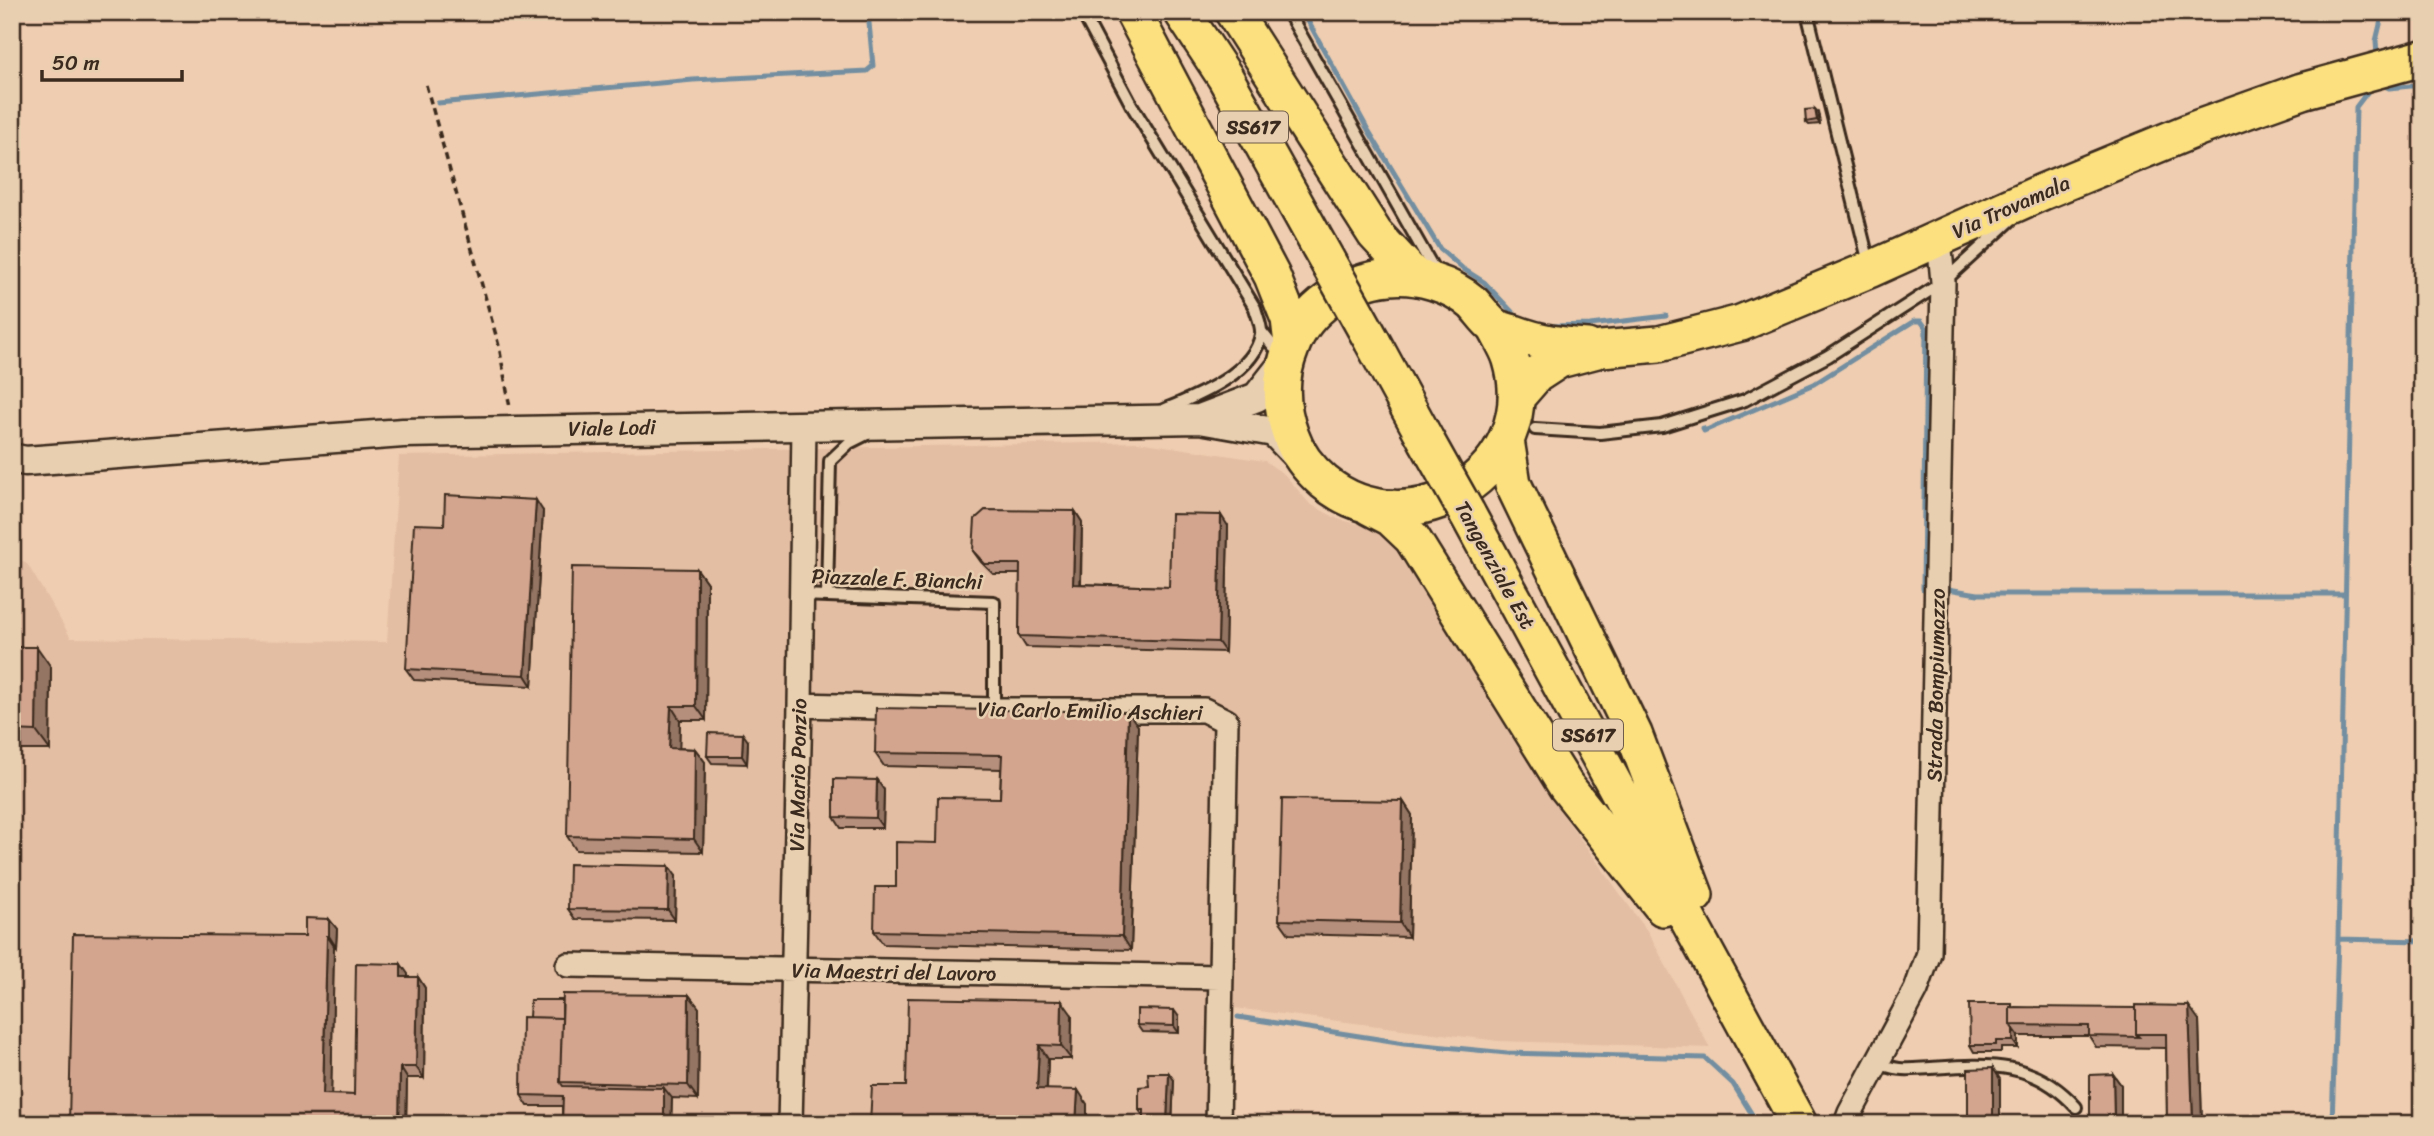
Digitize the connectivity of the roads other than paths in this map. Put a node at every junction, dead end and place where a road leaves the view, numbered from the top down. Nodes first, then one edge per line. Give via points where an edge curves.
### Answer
1 (1082, 12) edge
2 (1133, 12) edge
3 (1182, 12) edge
4 (1233, 12) edge
5 (1288, 12) edge
6 (1807, 12) edge
7 (2422, 58) edge
8 (2042, 192) junction
9 (1939, 239) junction
10 (1871, 269) junction
11 (1429, 281) junction
12 (1943, 282) junction
13 (1495, 327) junction
14 (1282, 348) junction
15 (1601, 348) junction
16 (1516, 398) junction
17 (1200, 419) junction
18 (1140, 420) junction
19 (888, 424) junction
20 (804, 425) junction
21 (1520, 434) junction
22 (16, 462) edge
23 (1312, 471) junction
24 (1368, 505) junction
25 (800, 595) junction
26 (827, 596) junction
27 (800, 705) junction
28 (994, 710) junction
29 (1708, 957) junction
30 (568, 965) dead end
31 (793, 970) junction
32 (1221, 977) junction
33 (1878, 1062) junction
34 (2076, 1107) dead end
35 (1844, 1120) edge
36 (1800, 1123) edge
37 (790, 1124) edge
38 (1218, 1124) edge

1 - 14 lane via 1131,104
2 - 14 main road via 1272,275 1289,319
3 - 29 main road, Tangenziale Est / SS617, bridge via 1225,77 1372,341
4 - 11 main road via 1375,234
5 - 11 lane
6 - 10 lane
7 - 8 main road, Via Trovamala via 2245,111
8 - 9 main road, Via Trovamala
8 - 12 lane
9 - 10 main road, Via Trovamala
9 - 12 street, Strada Bompiumazzo
10 - 15 main road, Via Trovamala via 1741,323 1659,344
11 - 13 main road via 1472,302
11 - 14 main road via 1390,276 1342,290
12 - 21 lane via 1828,356 1745,400 1662,426 1600,433
12 - 33 street, Strada Bompiumazzo via 1931,937 1916,990
13 - 15 main road, Via Trovamala via 1542,344
13 - 16 main road via 1511,360
14 - 17 street, Viale Lodi via 1257,397
14 - 18 lane via 1255,352 1238,371
14 - 23 main road via 1284,419 1295,447
15 - 16 main road, Via Trovamala via 1559,360 1536,374
16 - 21 main road via 1513,419
17 - 18 street, Viale Lodi
17 - 23 street, Viale Lodi via 1273,432
18 - 19 street, Viale Lodi
19 - 20 street, Viale Lodi
19 - 26 lane via 849,443 830,461
20 - 22 street, Viale Lodi via 403,433
20 - 25 street, Via Mario Ponzio
21 - 24 main road via 1472,484 1449,498 1423,507
21 - 29 main road via 1513,484 1634,734 1703,916
23 - 24 main road via 1337,492
24 - 29 main road via 1412,538 1566,786 1660,905
25 - 26 lane, Piazzale F. Bianchi
25 - 27 street, Via Mario Ponzio
26 - 28 lane, Piazzale F. Bianchi via 994,603
27 - 28 street, Via Carlo Emilio Aschieri
27 - 31 street, Via Mario Ponzio
28 - 32 street, Via Carlo Emilio Aschieri via 1204,710 1226,721
29 - 36 main road, Tangenziale Est / SS617
30 - 31 street, Via Maestri del Lavoro
31 - 32 street, Via Maestri del Lavoro
31 - 37 street, Via Mario Ponzio
32 - 38 street, Via Carlo Emilio Aschieri
33 - 34 lane via 1897,1070 2008,1068 2046,1080
33 - 35 street, Strada Bompiumazzo

